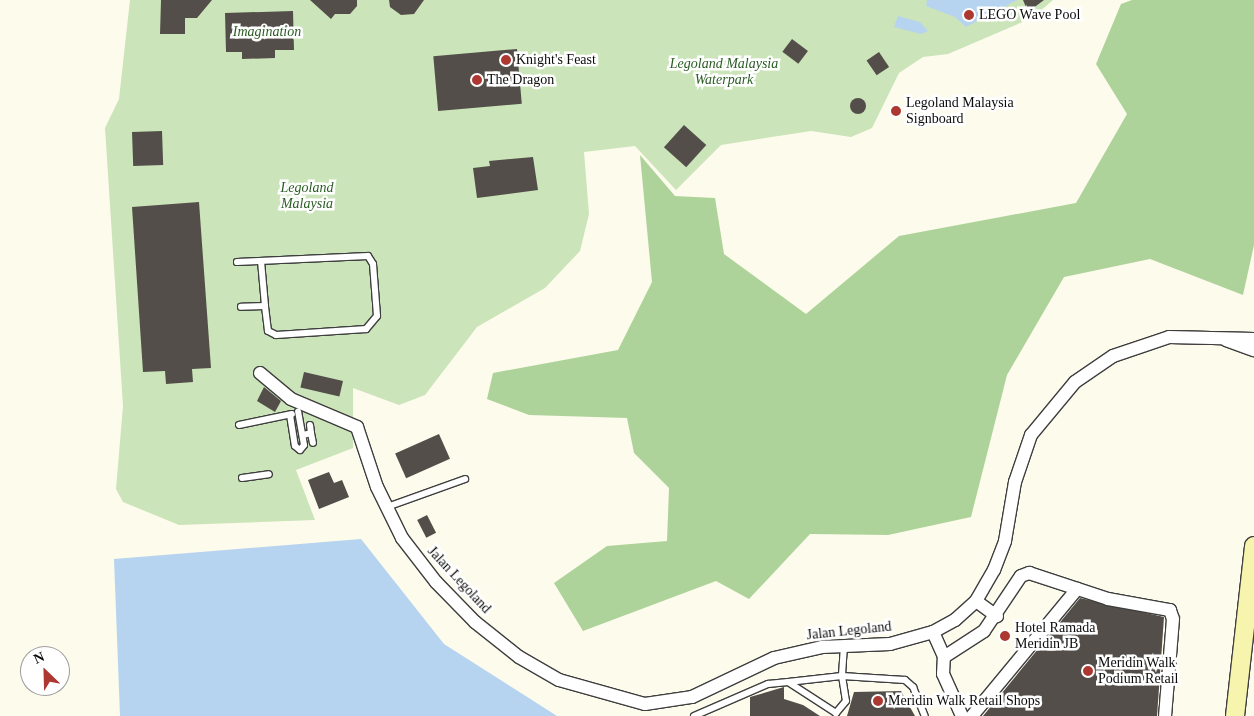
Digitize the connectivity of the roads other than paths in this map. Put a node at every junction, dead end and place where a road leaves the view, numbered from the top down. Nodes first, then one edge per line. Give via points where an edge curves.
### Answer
1 (262, 261) junction
2 (237, 262) dead end
3 (266, 306) junction
4 (241, 307) dead end
5 (1219, 338) junction
6 (1254, 339) edge
7 (1254, 350) edge
8 (260, 373) dead end
9 (302, 410) junction
10 (290, 415) junction
11 (239, 425) dead end
12 (310, 425) dead end
13 (311, 433) junction
14 (303, 435) junction
15 (313, 443) dead end
16 (269, 474) dead end
17 (242, 478) dead end
18 (465, 479) dead end
19 (387, 507) junction
20 (1254, 546) edge
21 (1077, 590) junction
22 (976, 601) junction
23 (996, 616) junction
24 (933, 632) junction
25 (844, 646) junction
26 (944, 657) junction
27 (842, 676) junction
28 (788, 682) junction
29 (694, 716) edge
30 (925, 716) edge
31 (962, 716) edge
32 (972, 716) edge
33 (1165, 716) edge
34 (1235, 716) edge

1 - 2 lane
1 - 3 lane
1 - 3 lane via 368,256 373,264 378,316 366,329 276,335 268,331
3 - 4 lane
5 - 6 street, Jalan Legoland
5 - 7 street, Jalan Legoland
5 - 22 street, Jalan Legoland via 1169,337 1139,345 1093,367 1060,397 1031,435 1021,458 1005,541 994,570
8 - 9 street
9 - 10 lane
9 - 14 lane
9 - 19 street, Jalan Legoland via 349,421 362,437
10 - 11 lane
10 - 14 lane via 297,450 302,448
12 - 13 lane
13 - 14 lane
13 - 15 lane
16 - 17 lane
18 - 19 lane
19 - 25 street, Jalan Legoland via 402,538 436,582 475,622 519,657 559,680 604,694 645,704 692,698 774,658
20 - 34 main road
21 - 23 street via 1025,574
21 - 32 street
21 - 33 street via 1170,610 1173,619
22 - 23 street
22 - 24 street, Jalan Legoland via 955,620
23 - 26 street via 984,631
24 - 25 street, Jalan Legoland via 890,644
24 - 26 street
25 - 27 lane
26 - 31 street via 943,674
27 - 28 lane
27 - 28 lane via 846,701 836,713
27 - 30 lane via 909,682
28 - 29 lane via 768,684

